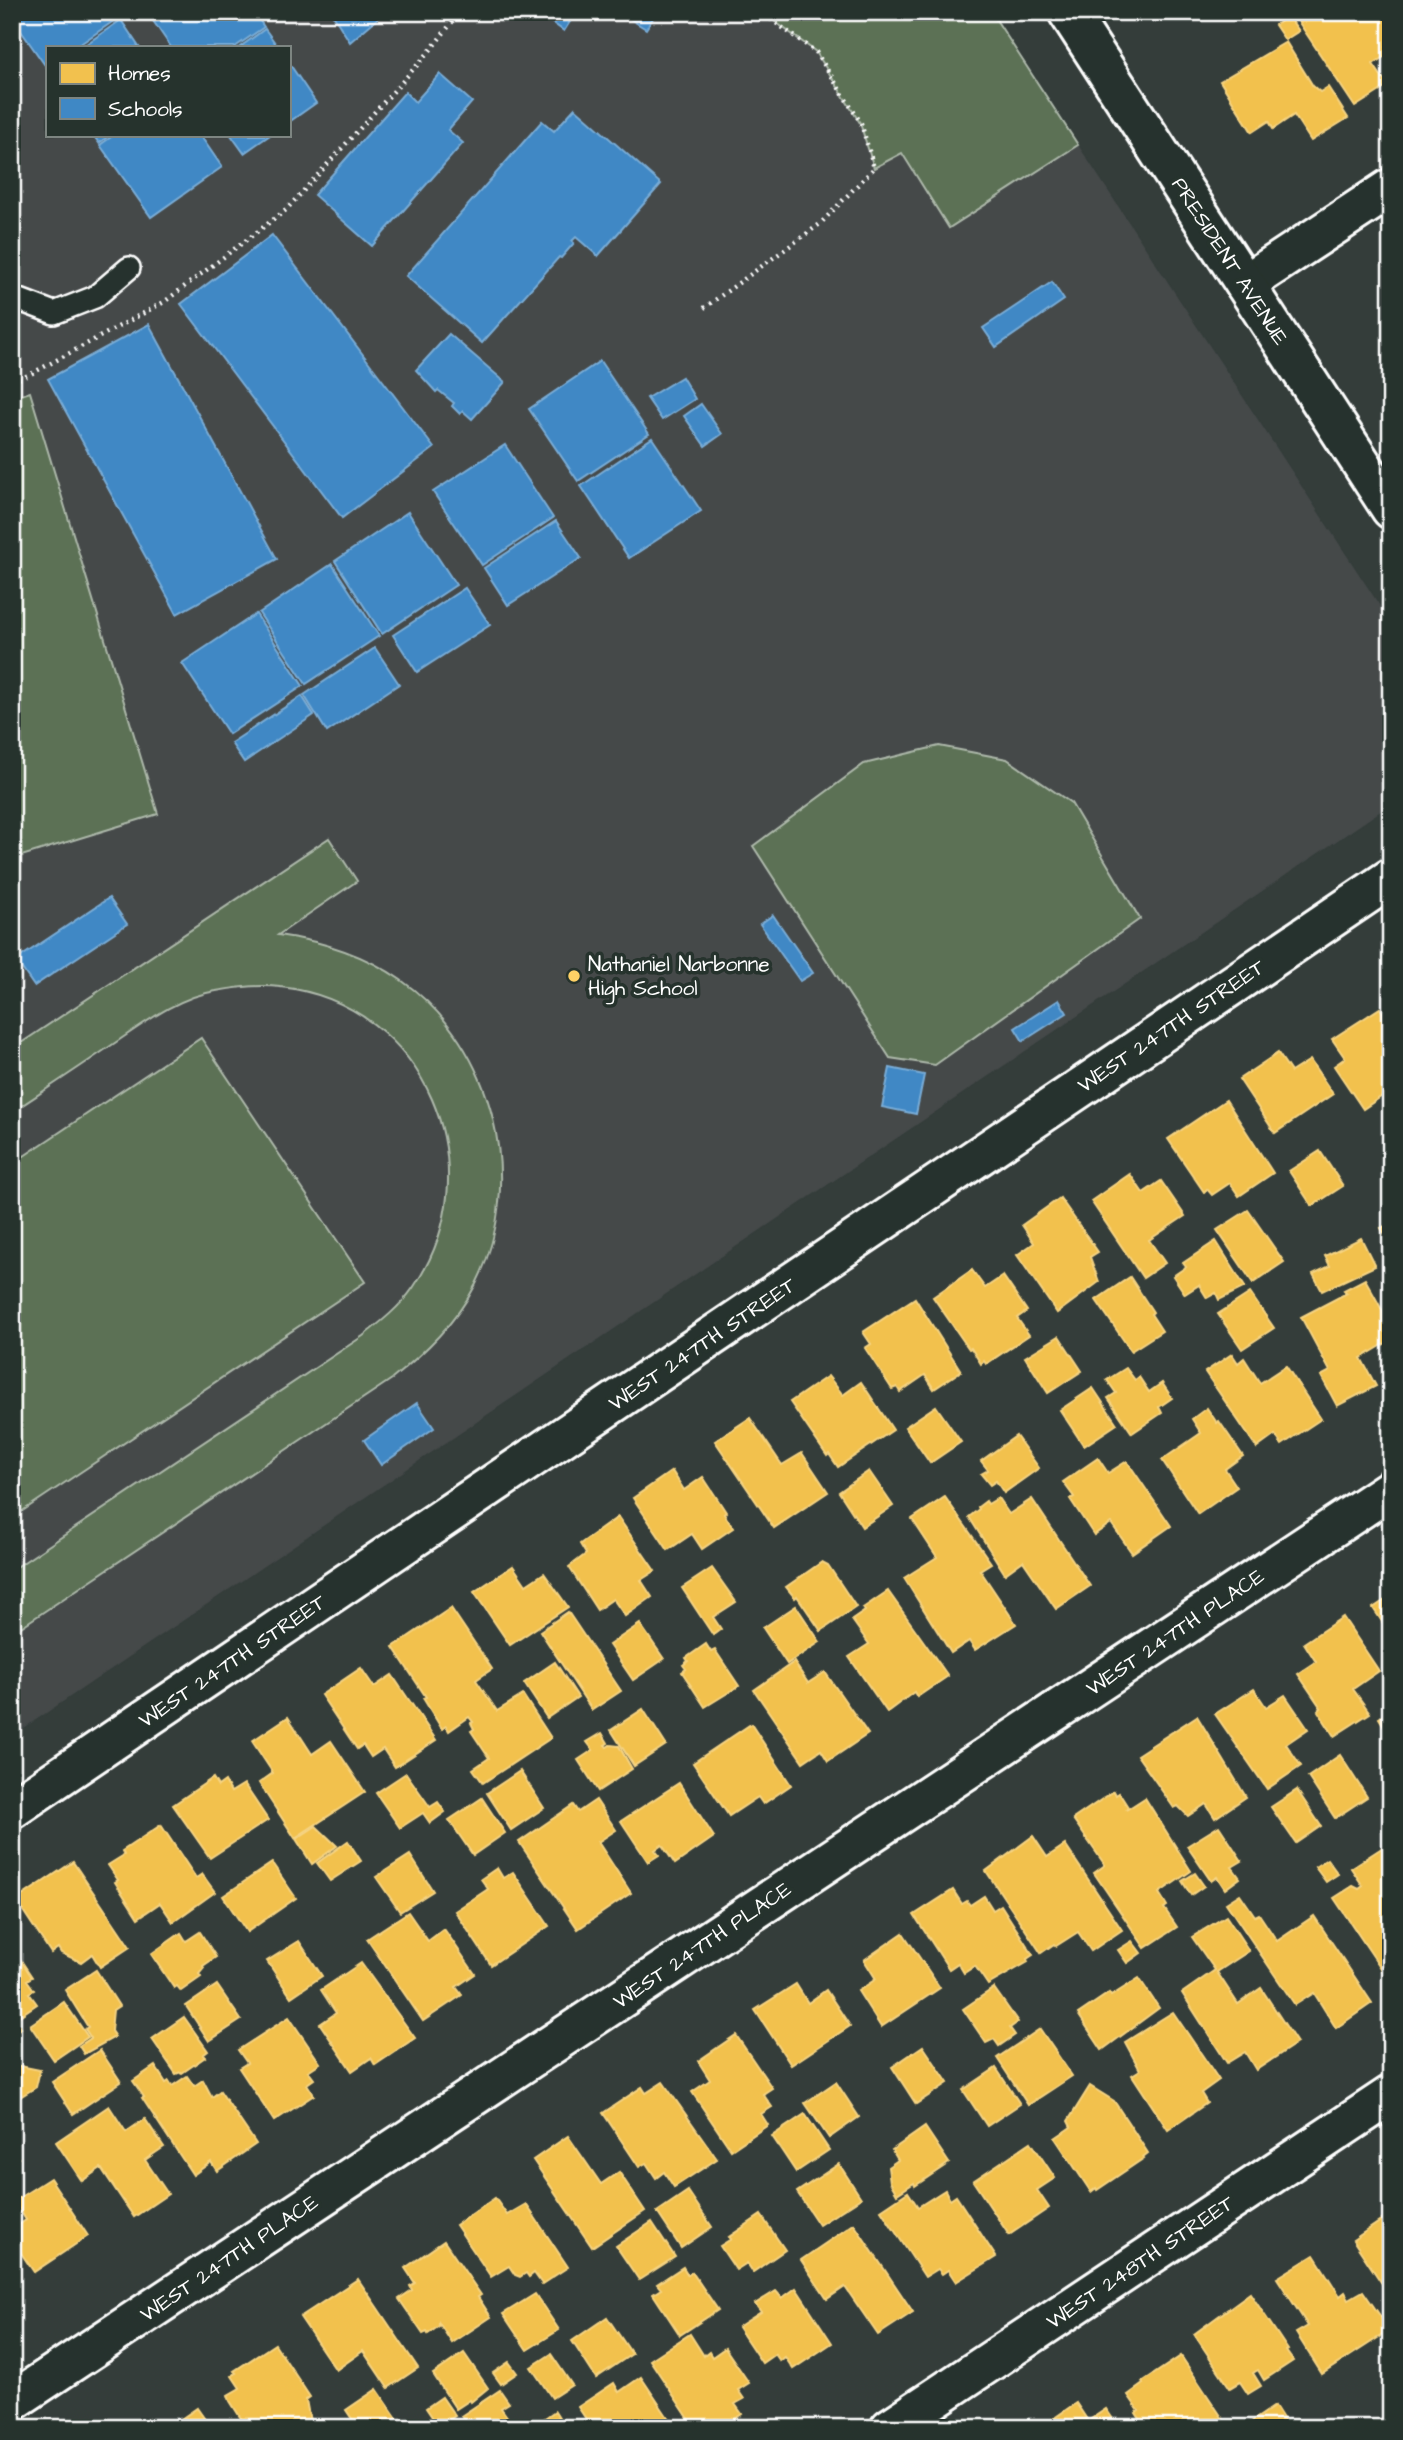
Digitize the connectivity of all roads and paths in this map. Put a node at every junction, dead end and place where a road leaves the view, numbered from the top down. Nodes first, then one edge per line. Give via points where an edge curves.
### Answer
1 (460, 12) edge
2 (761, 12) edge
3 (1068, 12) edge
4 (1391, 188) edge
5 (129, 268) dead end
6 (1245, 284) junction
7 (12, 297) edge
8 (704, 308) dead end
9 (12, 381) edge
10 (1391, 509) edge
11 (1391, 878) edge
12 (1391, 1489) edge
13 (12, 1809) edge
14 (1391, 2095) edge
15 (19, 2409) edge
16 (890, 2428) edge

1 - 9 path via 286,210 164,302
2 - 8 path via 816,52 860,122 874,168 820,224
3 - 6 street, PRESIDENT AVENUE
4 - 6 street
5 - 7 lane via 94,296 54,313
6 - 10 street, PRESIDENT AVENUE
11 - 13 street, WEST 247TH STREET
12 - 15 street, WEST 247TH PLACE
14 - 16 street, WEST 248TH STREET

